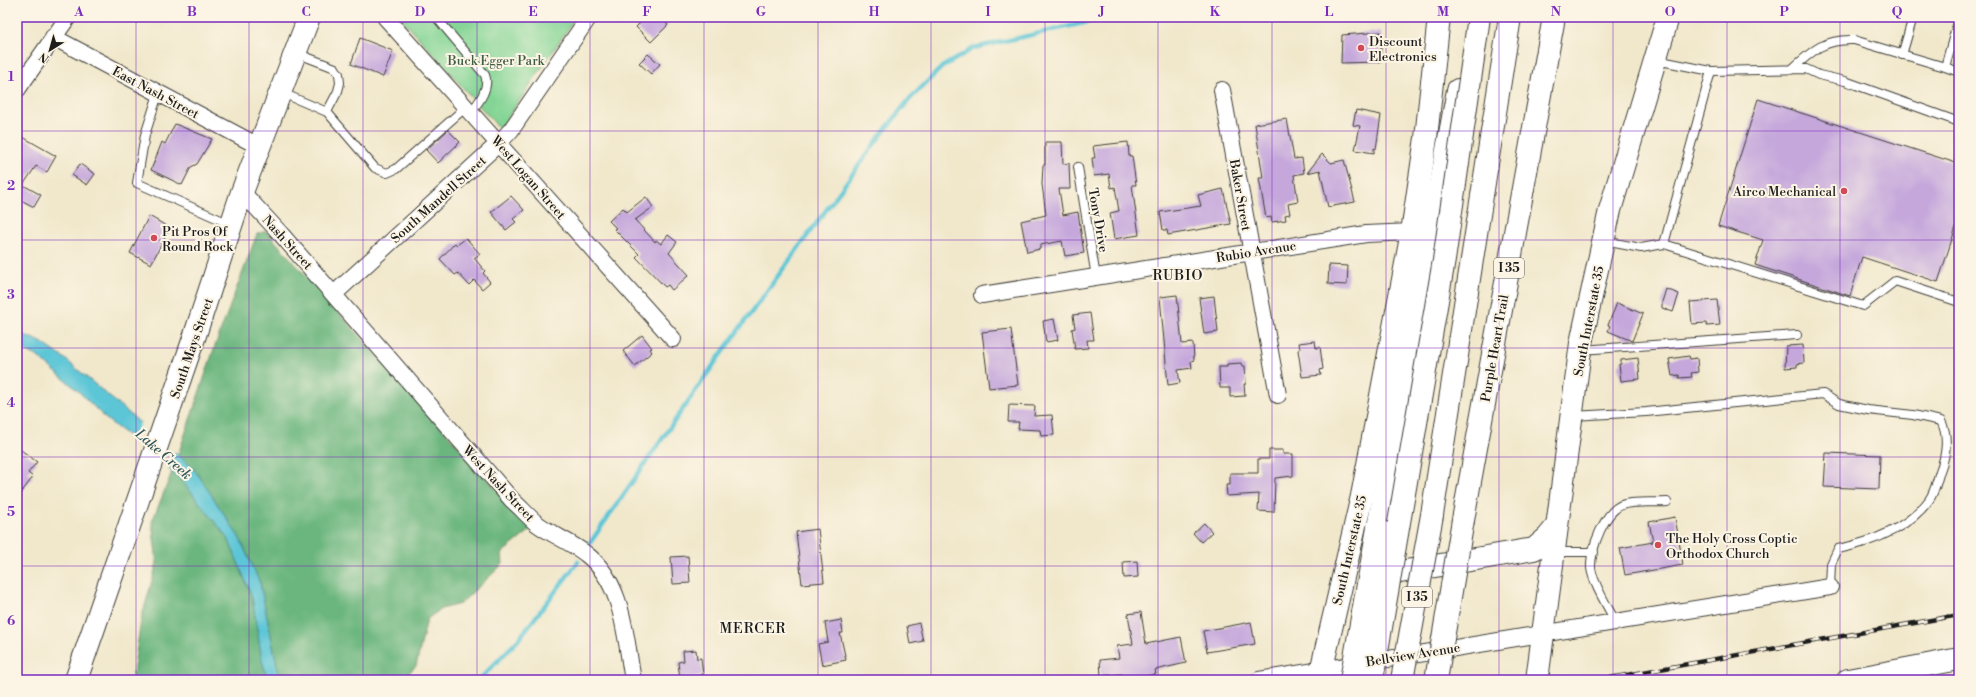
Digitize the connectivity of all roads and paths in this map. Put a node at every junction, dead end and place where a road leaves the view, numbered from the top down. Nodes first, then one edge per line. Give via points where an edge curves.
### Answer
1 (68, 17) edge
2 (309, 17) edge
3 (385, 17) edge
4 (436, 17) edge
5 (589, 17) edge
6 (1439, 17) edge
7 (1478, 17) edge
8 (1510, 17) edge
9 (1554, 17) edge
10 (1668, 17) edge
11 (1913, 17) edge
12 (1959, 17) edge
13 (53, 37) junction
14 (295, 52) junction
15 (1902, 55) junction
16 (1655, 60) junction
17 (1945, 67) junction
18 (1791, 70) junction
19 (1711, 71) junction
20 (1959, 72) edge
21 (17, 90) edge
22 (1222, 90) dead end
23 (280, 92) junction
24 (158, 94) junction
25 (469, 110) junction
26 (326, 112) junction
27 (1959, 122) edge
28 (499, 143) junction
29 (260, 147) junction
30 (1078, 167) dead end
31 (242, 192) junction
32 (232, 225) junction
33 (1412, 232) junction
34 (1604, 240) junction
35 (1664, 244) junction
36 (1252, 252) junction
37 (1096, 277) junction
38 (334, 294) junction
39 (982, 295) dead end
40 (1959, 302) edge
41 (1797, 335) dead end
42 (673, 339) dead end
43 (1580, 350) junction
44 (1278, 395) dead end
45 (1571, 416) junction
46 (1362, 496) junction
47 (1667, 502) dead end
48 (1556, 526) junction
49 (1553, 552) junction
50 (1594, 552) junction
51 (1830, 587) joint
52 (1615, 621) junction
53 (1543, 633) junction
54 (1959, 659) edge
55 (1320, 674) edge
56 (1859, 679) edge
57 (76, 680) edge
58 (632, 680) edge
59 (1259, 680) edge
60 (1351, 680) edge
61 (1372, 680) edge
62 (1402, 680) edge
63 (1436, 680) edge
64 (1537, 680) edge

1 - 13 street
2 - 14 main road, South Mays Street
3 - 25 street, West Logan Street
4 - 25 lane via 487,79 483,95
5 - 28 street, South Mandell Street via 511,130
6 - 33 main road, South Interstate 35 via 1426,138
7 - 60 main road, bridge via 1459,85
7 - 61 main road, bridge via 1444,260
8 - 62 main road, I 35, bridge via 1432,515
9 - 63 main road, Purple Heart Trail / I 35, bridge
10 - 16 main road, South Interstate 35
11 - 15 lane
12 - 17 lane
13 - 21 street
13 - 24 street, East Nash Street
14 - 23 main road, South Mays Street
14 - 26 lane via 335,68 339,74 338,91
15 - 17 lane
15 - 18 lane via 1854,40 1840,40 1824,43 1811,51
16 - 19 lane
16 - 34 main road, South Interstate 35 via 1610,210
17 - 20 lane
18 - 19 lane
18 - 27 lane via 1806,69 1845,81
19 - 35 lane
22 - 36 street, Baker Street
23 - 26 lane
23 - 29 main road, South Mays Street
24 - 29 street, East Nash Street
24 - 32 lane via 145,135 137,183
25 - 26 lane via 396,169 387,173 375,168
25 - 28 street, West Logan Street
28 - 38 street, South Mandell Street
28 - 42 street, West Logan Street
29 - 31 main road, South Mays Street
30 - 37 lane, Tony Drive
31 - 32 main road, South Mays Street
31 - 38 street, Nash Street
32 - 57 main road, South Mays Street
33 - 36 street, Rubio Avenue via 1366,234
33 - 46 main road, South Interstate 35
34 - 35 lane via 1641,248
34 - 43 main road, South Interstate 35
35 - 40 lane via 1863,306 1895,281
36 - 37 street, Rubio Avenue
36 - 44 street, Baker Street
37 - 39 street, Rubio Avenue
38 - 58 street, West Nash Street via 512,500 536,523 596,563 617,596
41 - 43 lane
43 - 45 main road, South Interstate 35
45 - 48 main road, South Interstate 35
45 - 51 lane via 1646,412 1823,394 1839,404 1941,421 1946,435 1944,463 1930,499 1887,535 1838,549 1831,564
46 - 48 main road via 1369,542 1376,559 1387,568 1400,572 1534,549 1548,538
46 - 55 main road, South Interstate 35
47 - 50 lane via 1624,504 1615,508 1607,516 1600,530
48 - 49 main road, South Interstate 35
49 - 50 lane
49 - 53 main road, South Interstate 35
50 - 52 lane via 1591,568
51 - 52 street, Bellview Avenue
52 - 53 street, Bellview Avenue
53 - 55 street, Bellview Avenue
53 - 64 main road, South Interstate 35
54 - 56 main road via 1917,670
55 - 59 street, Bellview Avenue

